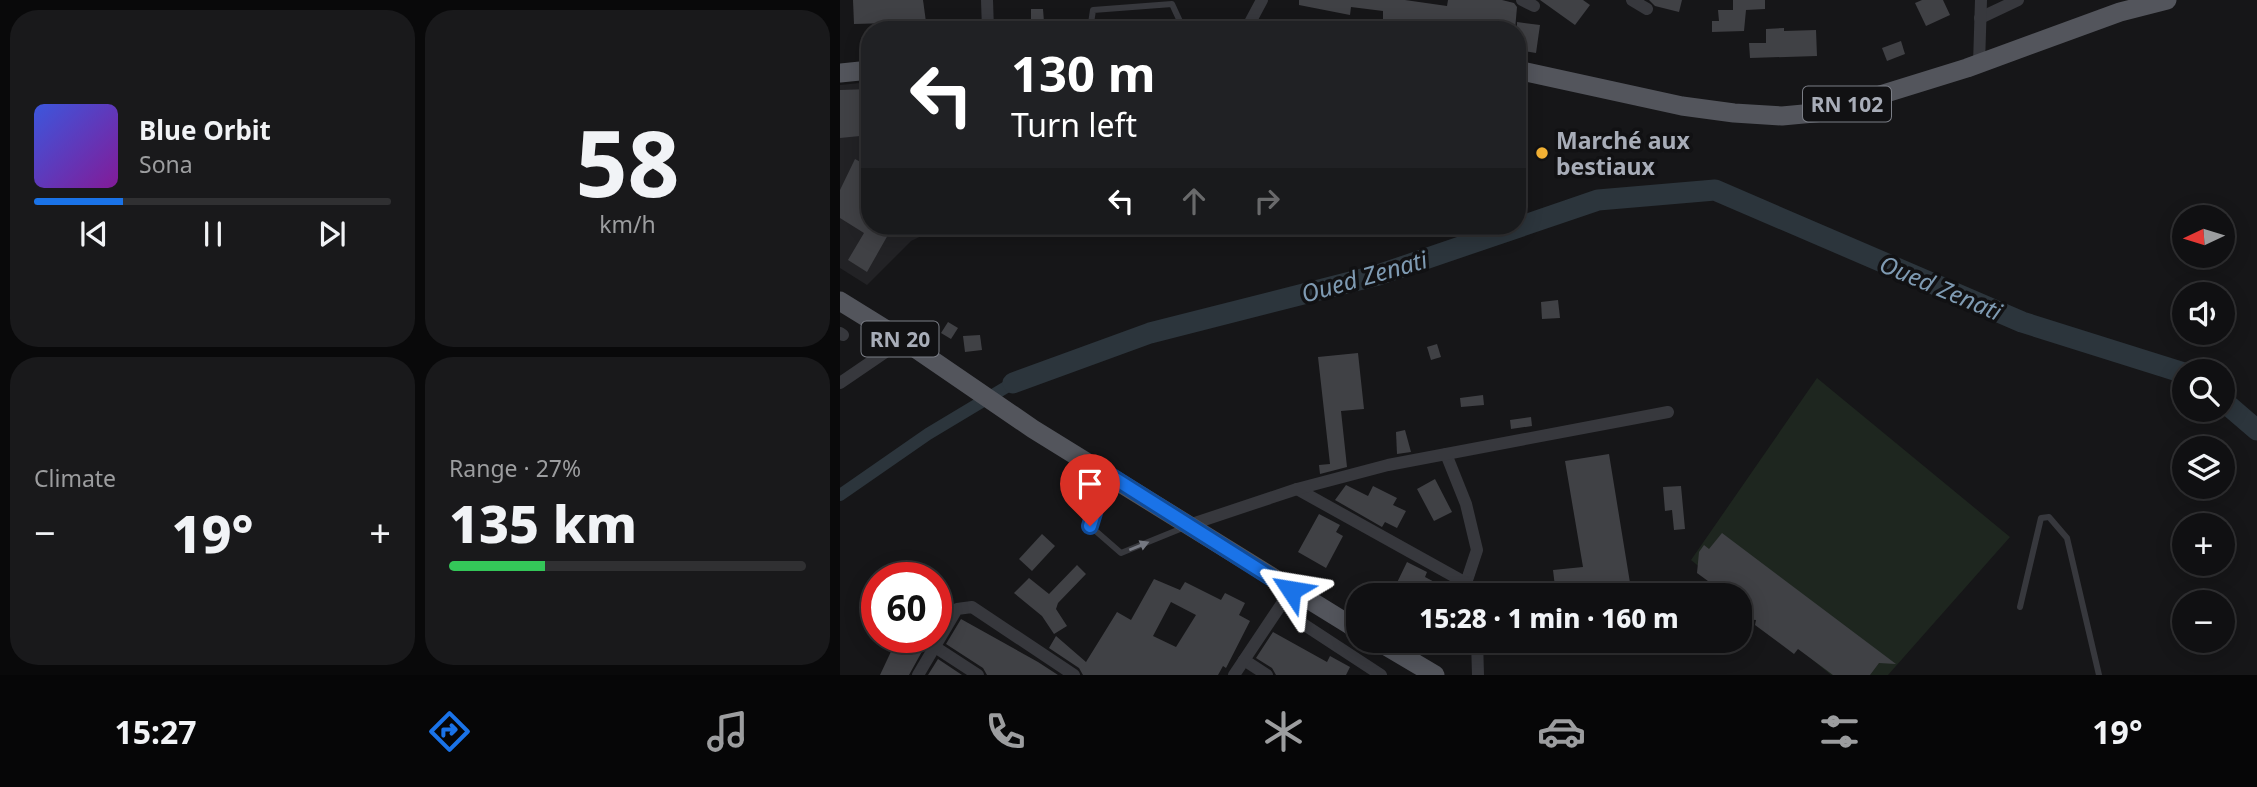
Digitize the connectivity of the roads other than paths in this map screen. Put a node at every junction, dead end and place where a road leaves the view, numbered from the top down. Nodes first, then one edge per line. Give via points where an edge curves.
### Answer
1 (987, 0) edge
2 (1252, 0) edge
3 (1262, 0) edge
4 (1521, 0) edge
5 (1632, 0) edge
6 (1981, 0) edge
7 (2018, 0) edge
8 (2167, 0) edge
9 (1534, 6) dead end
10 (1647, 9) dead end
11 (1980, 18) junction
12 (988, 21) edge
13 (1091, 21) edge
14 (1180, 21) edge
15 (1248, 21) edge
16 (1251, 21) edge
17 (1979, 64) junction
18 (861, 71) edge
19 (1526, 72) edge
20 (840, 73) edge
21 (840, 301) edge
22 (903, 340) junction
23 (840, 383) edge
24 (1668, 412) dead end
25 (1446, 454) junction
26 (1106, 473) junction
27 (1297, 489) junction
28 (1189, 526) junction
29 (1457, 583) edge
30 (1469, 583) edge
31 (1291, 590) junction
32 (2020, 607) dead end
33 (952, 618) edge
34 (1346, 623) edge
35 (931, 653) edge
36 (944, 653) edge
37 (1398, 653) edge
38 (1477, 653) edge
39 (1244, 660) junction
40 (918, 675) edge
41 (978, 675) edge
42 (1074, 675) edge
43 (1234, 675) edge
44 (1266, 675) edge
45 (1381, 675) edge
46 (1435, 675) edge
47 (1478, 675) edge
48 (2099, 675) edge

1 - 12 street
2 - 15 street
3 - 16 street
4 - 9 street
5 - 10 street
6 - 11 street
7 - 11 street
8 - 17 main road, RN 102 via 2120,12
11 - 17 street
13 - 14 lane via 1093,10 1172,4
17 - 19 main road, RN 102 via 1825,111 1782,116 1682,106
18 - 20 main road
21 - 22 main road, RN 20
22 - 23 street
22 - 26 main road, RN 20 via 958,381
24 - 25 street
25 - 27 street
25 - 30 street via 1466,504 1477,550
26 - 28 main road, RN 20
26 -> 28 lane via 1090,526 1121,553
27 - 28 street
27 - 29 street
28 - 31 main road, RN 20
31 - 34 main road, RN 20
31 - 39 street
31 - 45 street via 1297,620
32 - 48 lane via 2041,518 2049,517 2067,538
33 - 42 street via 957,609 972,607
35 - 40 street
36 - 41 street
37 - 46 main road
38 - 47 street
39 - 43 street
39 - 44 street

